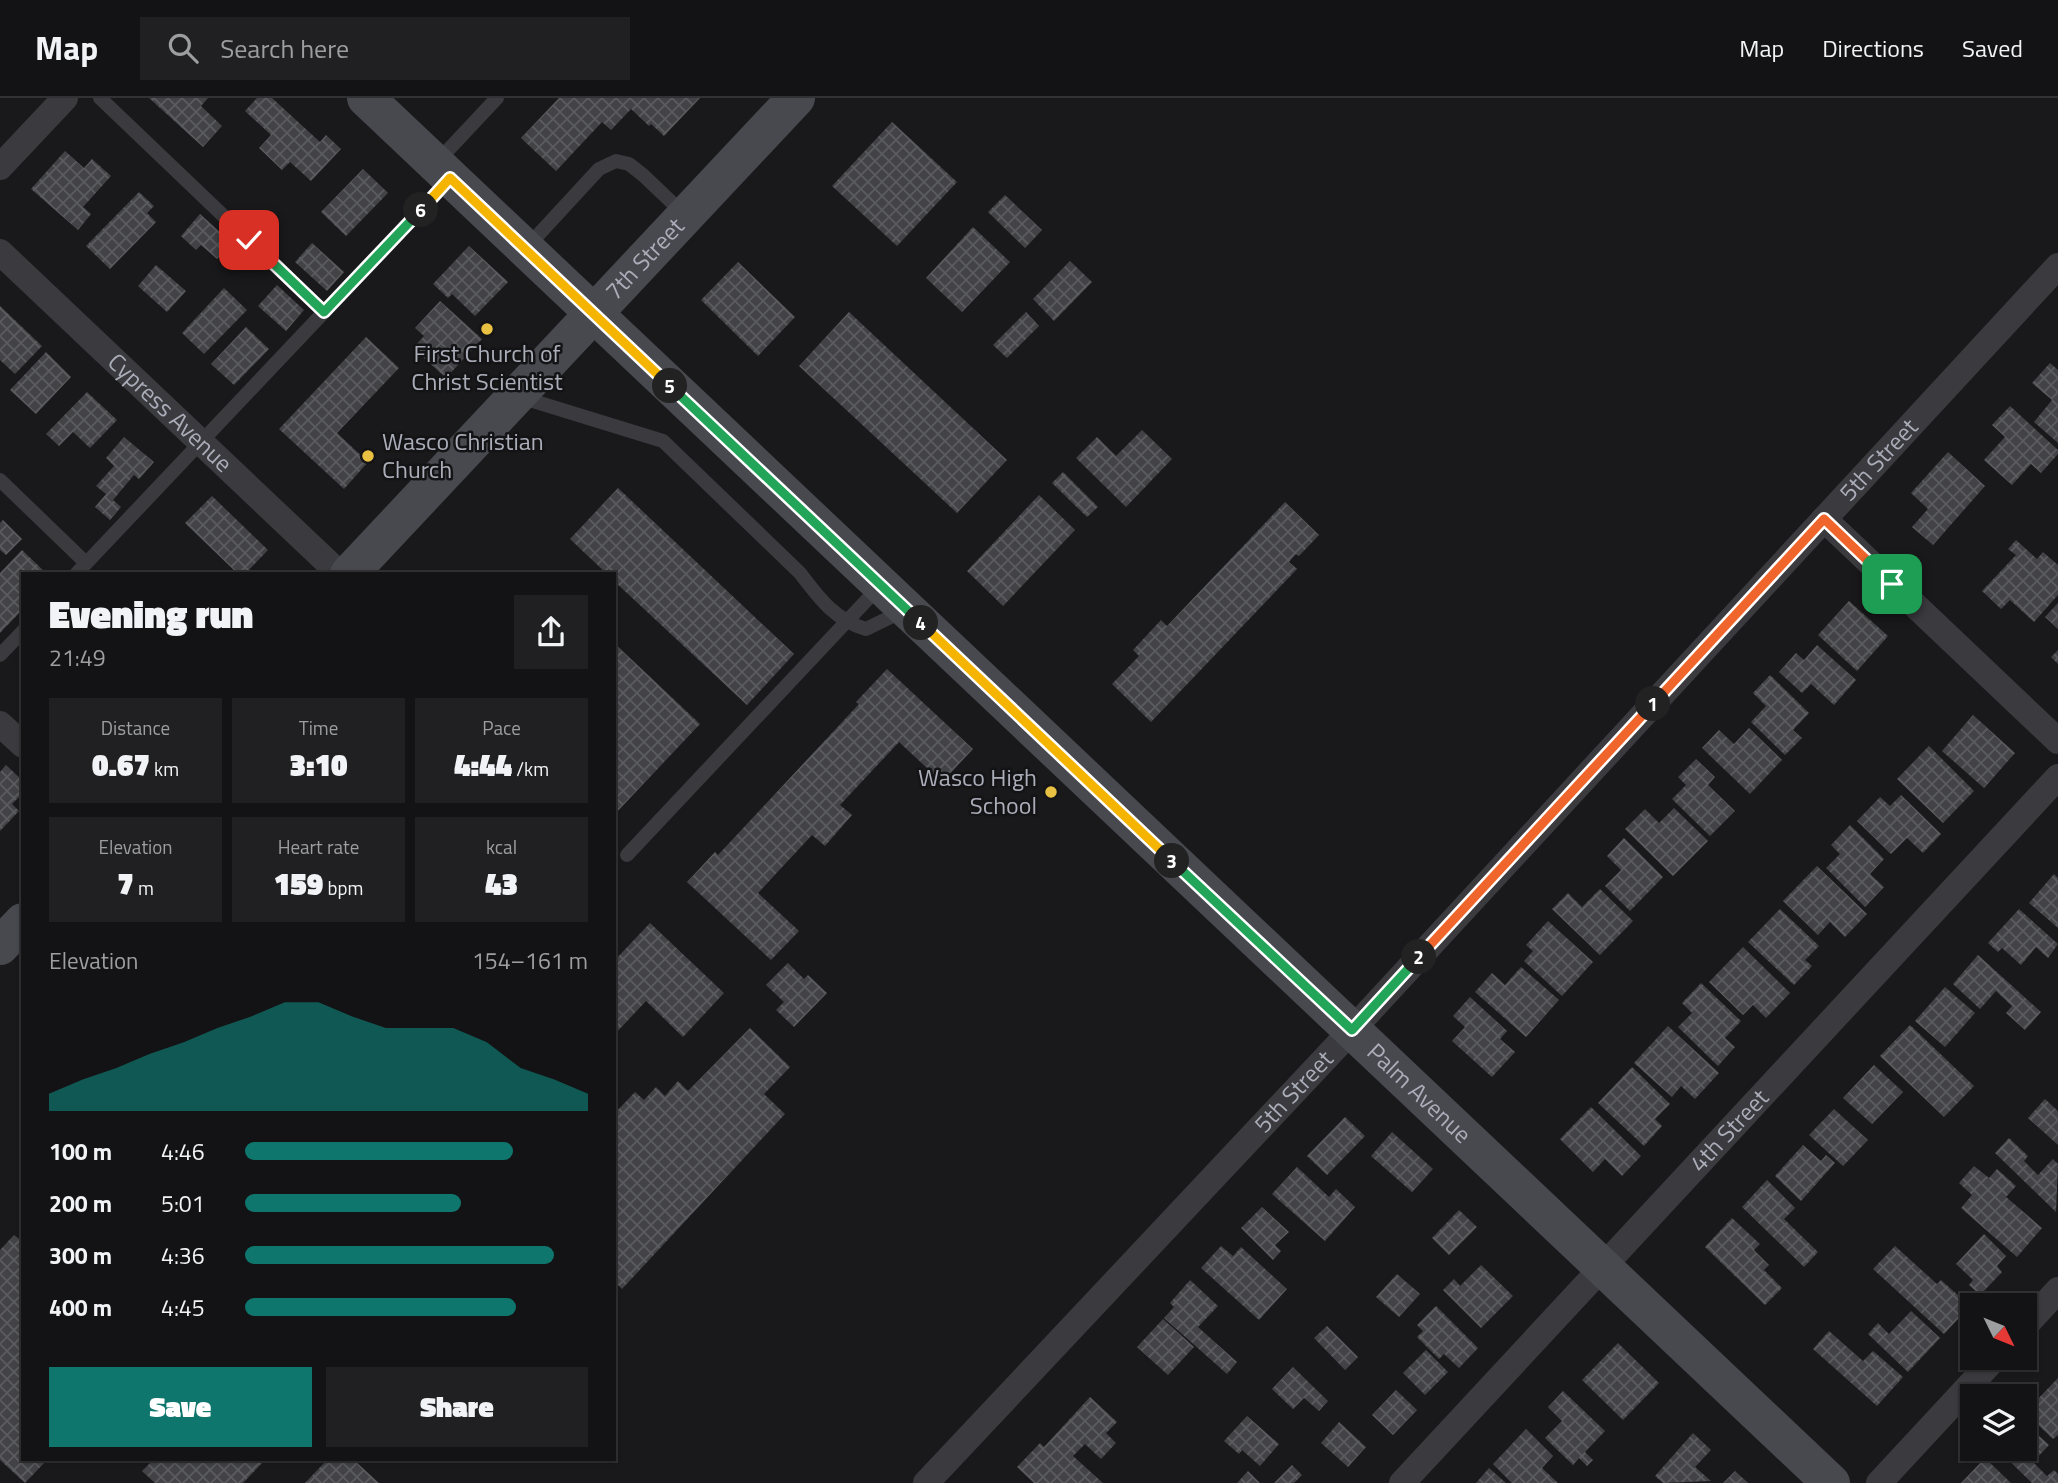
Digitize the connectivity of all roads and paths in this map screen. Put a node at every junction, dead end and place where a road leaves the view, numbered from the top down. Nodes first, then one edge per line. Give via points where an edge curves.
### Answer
1 (65, 98) edge
2 (100, 98) edge
3 (366, 98) edge
4 (497, 98) edge
5 (791, 100) edge
6 (0, 167) edge
7 (443, 171) junction
8 (686, 216) junction
9 (525, 248) junction
10 (0, 252) edge
11 (2058, 266) edge
12 (324, 312) junction
13 (593, 313) junction
14 (516, 396) junction
15 (200, 442) junction
16 (0, 480) edge
17 (1824, 519) junction
18 (81, 569) edge
19 (338, 572) edge
20 (351, 572) edge
21 (894, 597) junction
22 (846, 623) junction
23 (21, 633) edge
24 (0, 655) edge
25 (0, 724) edge
26 (2058, 741) edge
27 (21, 743) edge
28 (2058, 777) edge
29 (627, 855) dead end
30 (21, 924) edge
31 (0, 946) edge
32 (1352, 1030) junction
33 (1603, 1268) junction
34 (2058, 1290) edge
35 (2037, 1313) edge
36 (1984, 1370) edge
37 (926, 1483) edge
38 (1402, 1483) edge
39 (1831, 1483) edge
40 (1879, 1483) edge

1 - 6 street
2 - 12 lane
3 - 7 main road, Palm Avenue
4 - 7 lane
5 - 8 main road, 7th Street
7 - 9 main road, Palm Avenue
7 - 12 lane
8 - 9 lane via 643,175 616,161 600,169
8 - 13 main road, 7th Street
9 - 13 main road, Palm Avenue
10 - 15 street, Cypress Avenue
11 - 17 street, 5th Street
12 - 15 lane
13 - 14 main road, 7th Street
13 - 21 main road, Palm Avenue
14 - 20 main road, 7th Street
14 - 22 lane via 663,441
15 - 18 lane
15 - 19 street, Cypress Avenue
16 - 18 lane
17 - 26 street
17 - 32 street, 5th Street
21 - 22 lane
21 - 22 lane via 866,629
21 - 32 main road, Palm Avenue
22 - 29 lane
23 - 24 lane
25 - 27 street
28 - 33 street, 4th Street
30 - 31 main road
32 - 33 main road, Palm Avenue
32 - 37 street, 5th Street
33 - 38 street, 4th Street
33 - 39 main road, Palm Avenue
34 - 35 street
36 - 40 street

